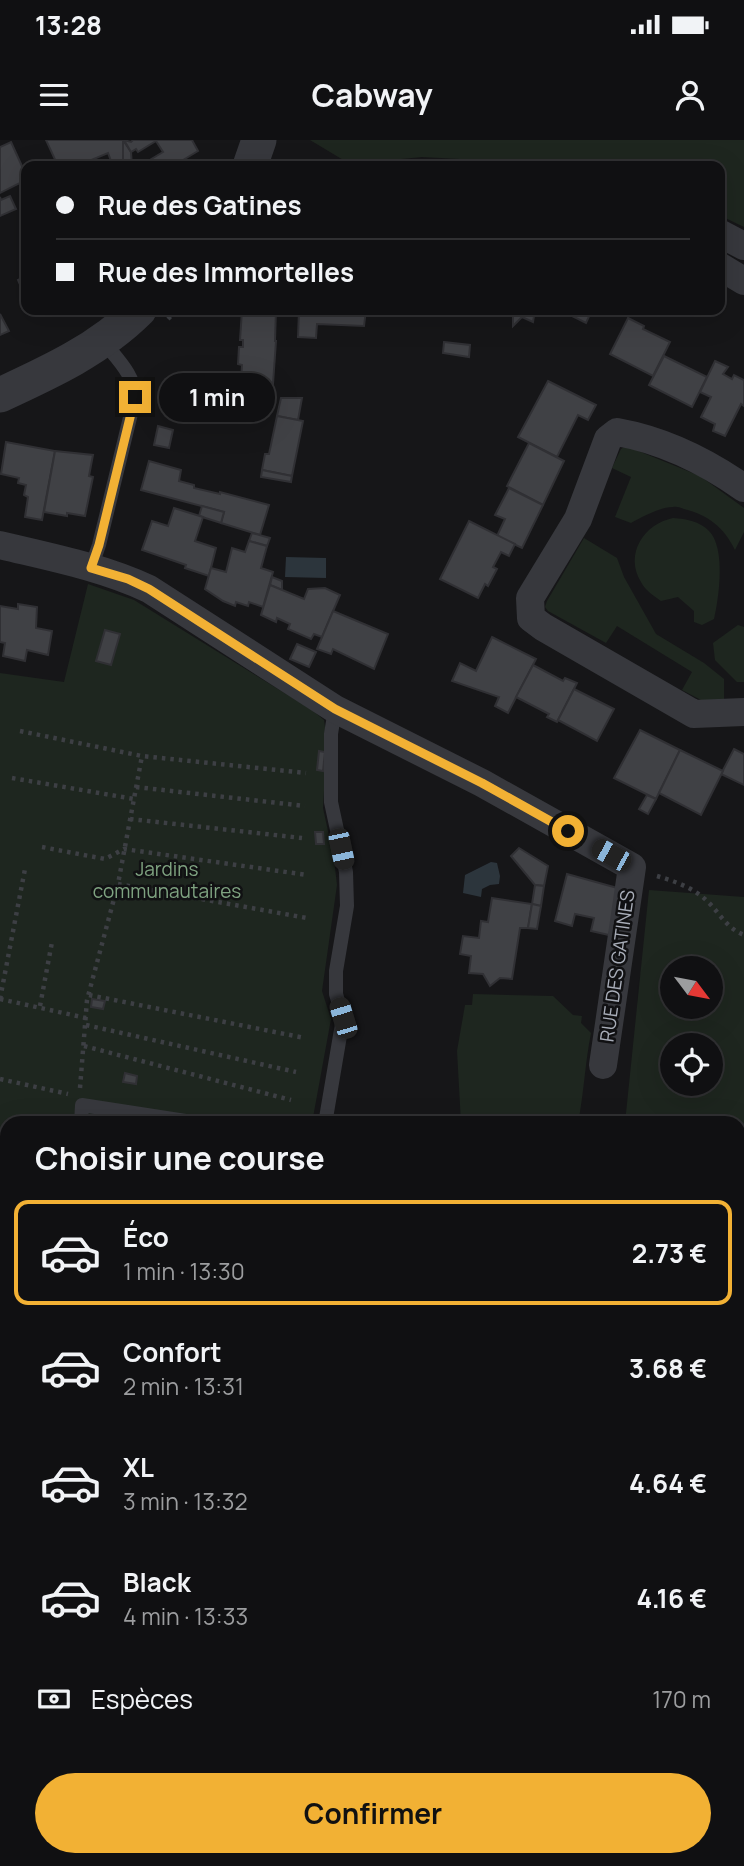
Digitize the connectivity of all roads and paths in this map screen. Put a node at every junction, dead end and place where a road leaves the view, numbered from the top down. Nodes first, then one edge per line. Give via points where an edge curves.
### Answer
1 (259, 140) edge
2 (252, 161) edge
3 (725, 236) edge
4 (744, 246) edge
5 (725, 270) edge
6 (744, 281) edge
7 (133, 315) edge
8 (103, 341) junction
9 (0, 395) edge
10 (743, 484) edge
11 (0, 545) edge
12 (91, 568) junction
13 (335, 709) junction
14 (744, 712) edge
15 (20, 731) dead end
16 (142, 756) junction
17 (306, 773) dead end
18 (12, 778) dead end
19 (136, 787) junction
20 (134, 799) junction
21 (304, 806) dead end
22 (130, 819) junction
23 (302, 838) dead end
24 (42, 847) dead end
25 (124, 849) junction
26 (632, 867) junction
27 (25, 869) dead end
28 (307, 875) dead end
29 (118, 884) junction
30 (307, 918) dead end
31 (744, 935) edge
32 (52, 943) dead end
33 (89, 995) junction
34 (0, 999) edge
35 (40, 1006) junction
36 (86, 1018) junction
37 (86, 1025) junction
38 (305, 1038) dead end
39 (84, 1046) junction
40 (603, 1065) dead end
41 (296, 1072) dead end
42 (0, 1079) edge
43 (291, 1100) dead end
44 (81, 1116) edge
45 (153, 1116) edge
46 (326, 1116) edge

1 - 2 street
3 - 4 street
5 - 6 street
7 - 8 street
8 - 9 street
8 - 12 lane via 131,377 135,397
10 - 14 street via 687,456 617,432 608,439 578,519 529,605 531,618 543,627 694,714
11 - 12 street, RUE DES GATINES
12 - 13 street, RUE DES GATINES via 149,589
13 - 26 street, RUE DES GATINES via 482,783
13 - 46 lane via 331,802 346,872 347,906 336,971 343,1018
15 - 16 path
16 - 17 path
16 - 19 path
18 - 20 path
19 - 20 path
19 - 21 path
20 - 22 path
22 - 23 path
22 - 25 path
24 - 25 path via 105,859
25 - 28 path
25 - 29 path
26 - 31 path via 678,883 706,900 724,922
26 - 40 street, RUE DES GATINES
27 - 34 path
29 - 30 path
29 - 33 path
32 - 35 path
33 - 36 path
33 - 38 path
34 - 35 path
35 - 36 path
36 - 37 path
37 - 39 path
37 - 41 path
39 - 42 path via 79,1097
39 - 43 path
44 - 45 lane via 82,1105

